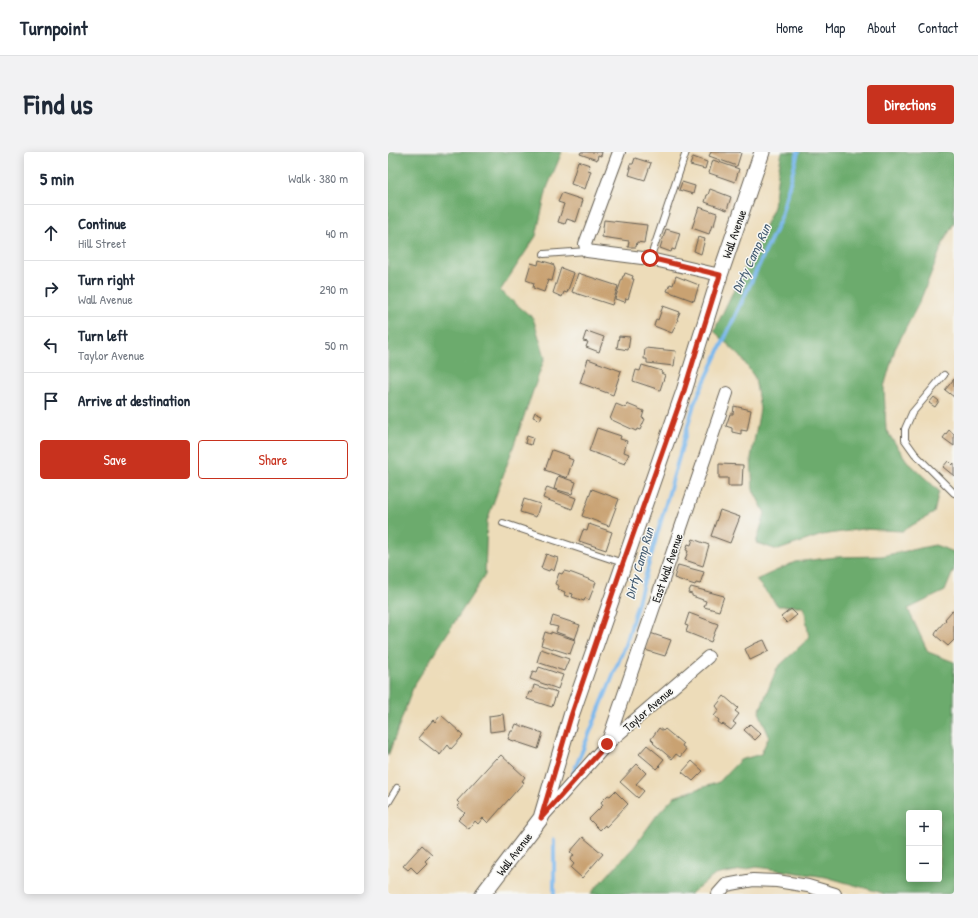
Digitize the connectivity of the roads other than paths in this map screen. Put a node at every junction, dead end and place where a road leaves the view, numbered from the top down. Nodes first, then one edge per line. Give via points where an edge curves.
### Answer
1 (619, 152) edge
2 (686, 152) edge
3 (762, 152) edge
4 (587, 251) junction
5 (544, 254) dead end
6 (650, 258) junction
7 (720, 275) junction
8 (944, 375) dead end
9 (727, 393) dead end
10 (954, 493) edge
11 (503, 523) dead end
12 (623, 563) junction
13 (708, 657) dead end
14 (607, 744) junction
15 (397, 788) dead end
16 (388, 803) edge
17 (541, 818) junction
18 (483, 894) edge
19 (718, 894) edge
20 (835, 894) edge

1 - 4 street via 585,244
2 - 6 lane
3 - 7 street, Wall Avenue
4 - 5 lane
4 - 6 street
6 - 7 street
7 - 12 street, Wall Avenue via 684,391
8 - 10 lane via 912,413 905,429 905,440 915,454
9 - 14 street, East Wall Avenue
11 - 12 lane
12 - 17 street, Wall Avenue via 571,716
13 - 14 street, Taylor Avenue
14 - 17 street, Taylor Avenue
15 - 16 lane
17 - 18 street, Wall Avenue
19 - 20 street via 726,885 753,880 808,886

